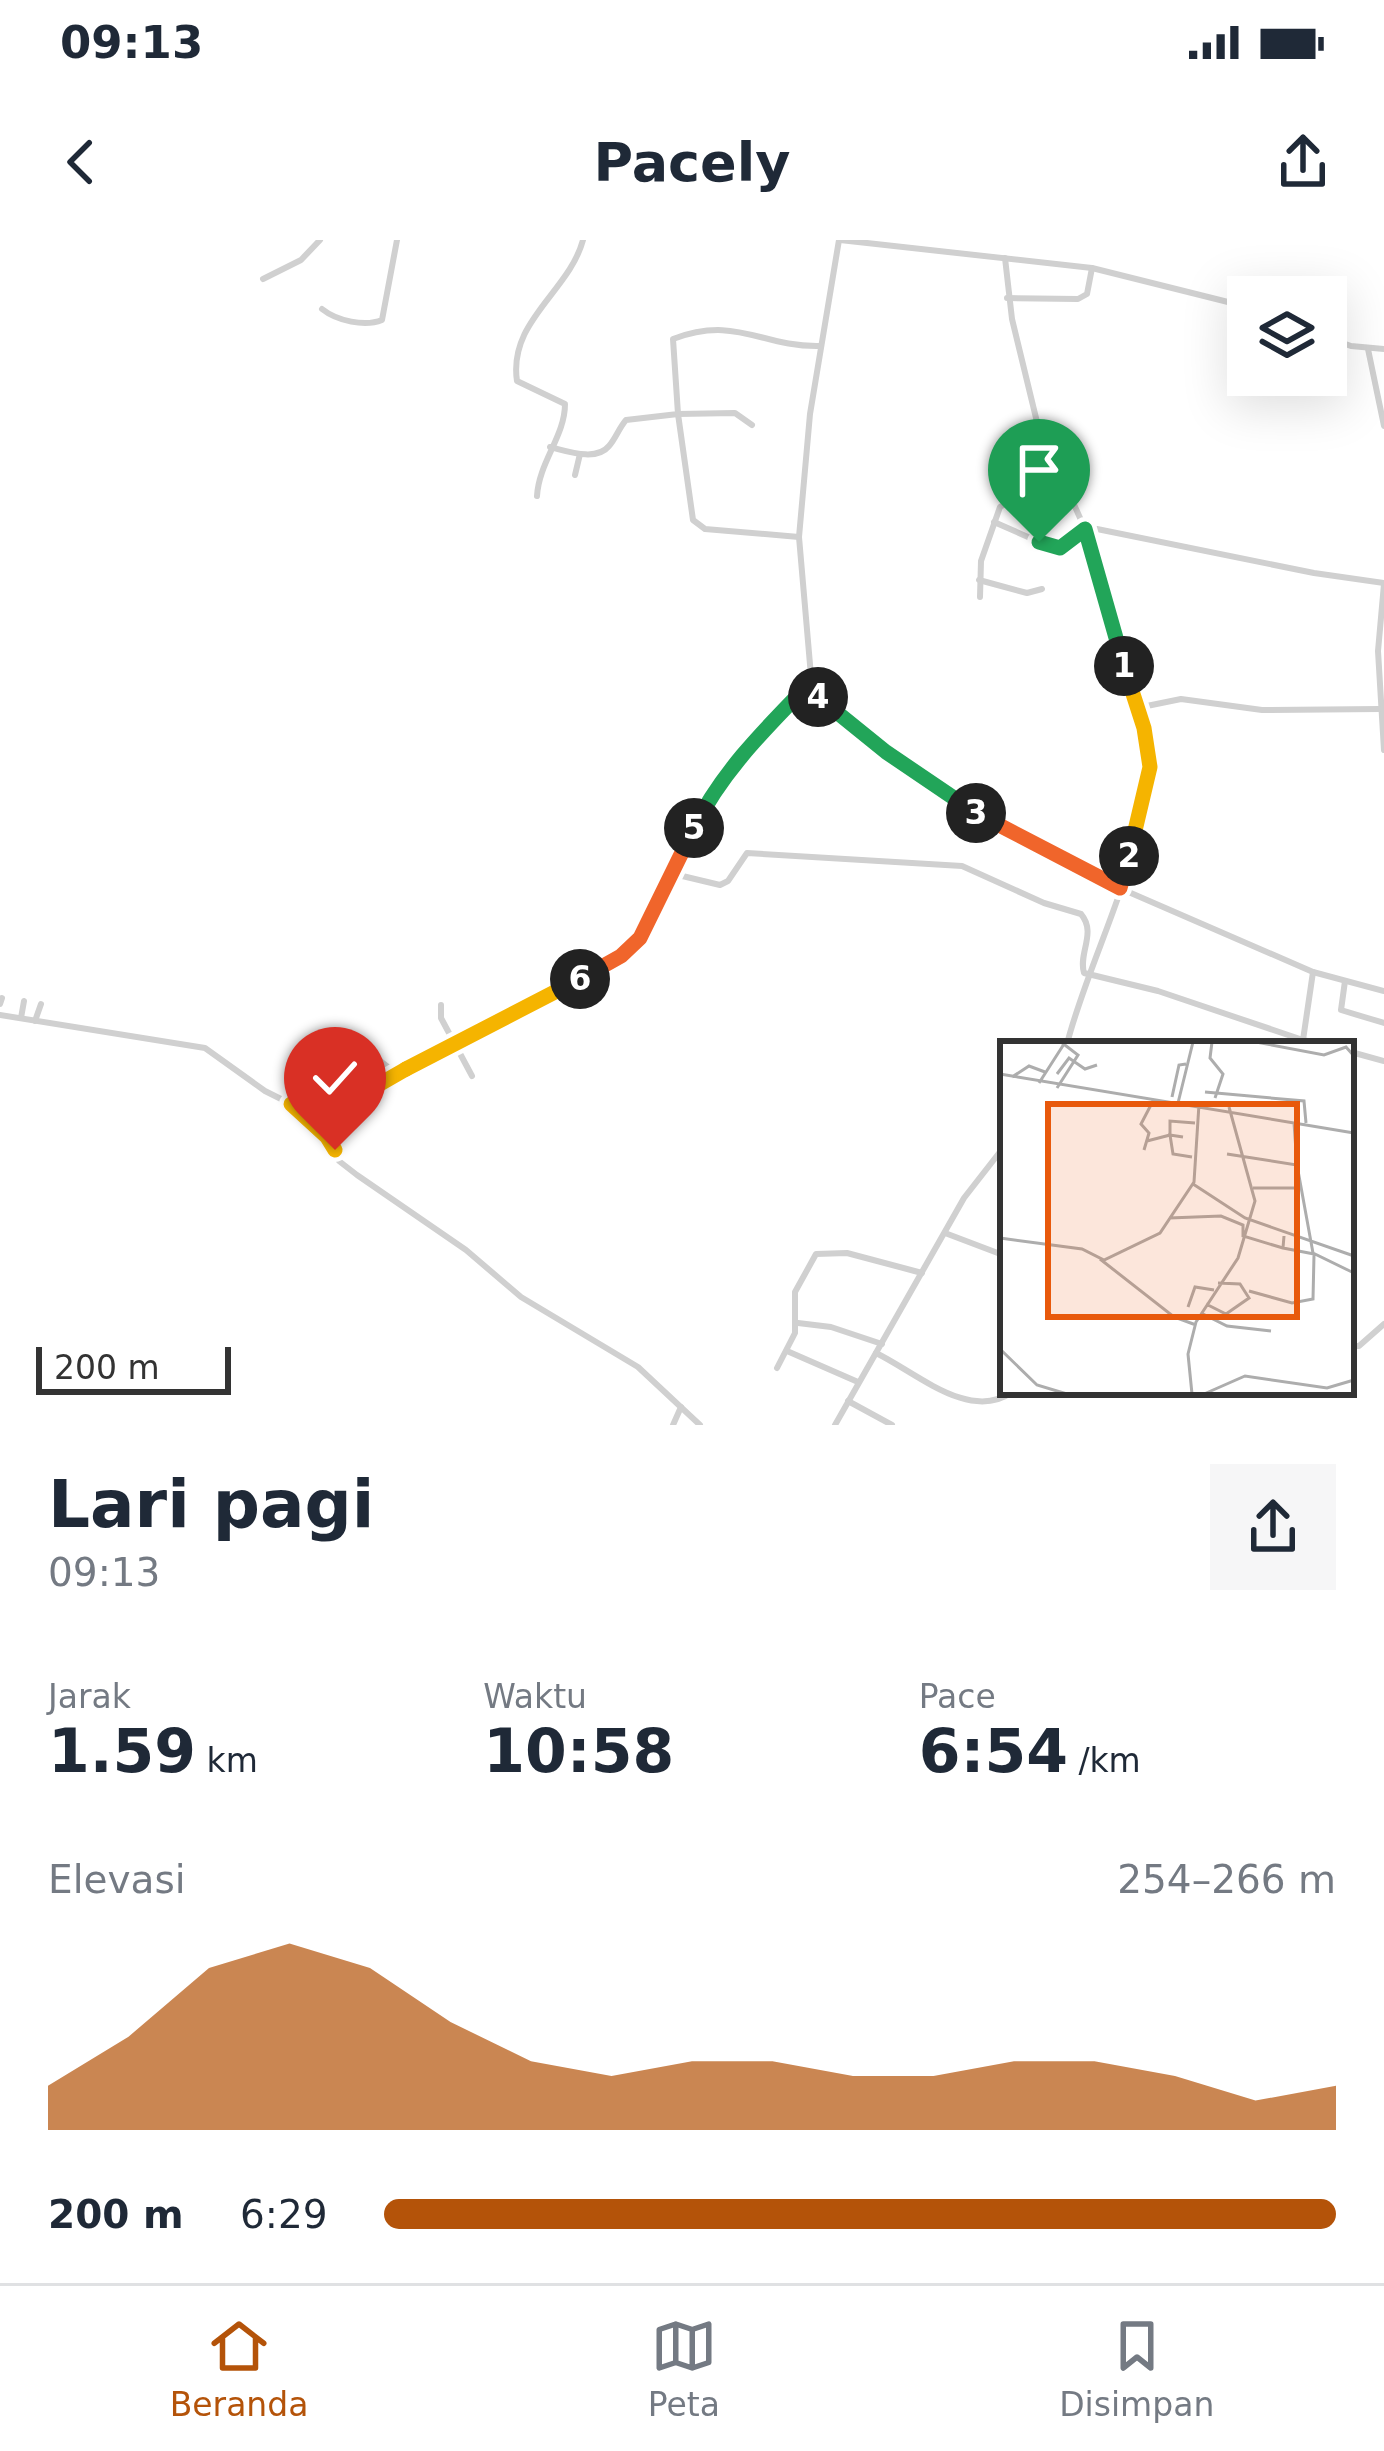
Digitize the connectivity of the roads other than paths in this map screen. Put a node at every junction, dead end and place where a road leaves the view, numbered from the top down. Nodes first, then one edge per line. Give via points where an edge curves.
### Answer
1 (320, 240) edge
2 (398, 240) edge
3 (583, 240) edge
4 (838, 240) edge
5 (924, 244) edge
6 (1005, 258) junction
7 (1092, 268) junction
8 (263, 280) dead end
9 (1007, 298) junction
10 (1227, 303) edge
11 (322, 309) dead end
12 (1347, 343) edge
13 (819, 346) junction
14 (1368, 349) junction
15 (1384, 349) edge
16 (678, 414) junction
17 (752, 424) dead end
18 (1384, 426) edge
19 (550, 447) junction
20 (580, 454) junction
21 (575, 475) dead end
22 (537, 496) dead end
23 (1069, 498) junction
24 (994, 522) junction
25 (1085, 529) junction
26 (799, 537) junction
27 (979, 580) junction
28 (1384, 583) edge
29 (1042, 589) dead end
30 (980, 596) dead end
31 (806, 687) junction
32 (1137, 707) junction
33 (1380, 709) junction
34 (1384, 750) edge
35 (672, 874) junction
36 (1120, 888) junction
37 (1313, 972) junction
38 (1091, 975) junction
39 (1345, 981) junction
40 (1384, 991) edge
41 (24, 1001) dead end
42 (41, 1004) dead end
43 (441, 1005) dead end
44 (0, 1015) edge
45 (21, 1018) junction
46 (35, 1021) junction
47 (1384, 1023) edge
48 (1303, 1040) junction
49 (455, 1041) junction
50 (1068, 1041) edge
51 (1307, 1041) edge
52 (367, 1051) dead end
53 (1354, 1053) edge
54 (1384, 1061) edge
55 (397, 1074) junction
56 (472, 1076) dead end
57 (291, 1104) junction
58 (1000, 1151) edge
59 (946, 1233) junction
60 (1000, 1255) edge
61 (922, 1273) junction
62 (797, 1323) junction
63 (1384, 1324) edge
64 (882, 1344) junction
65 (1354, 1346) edge
66 (787, 1351) junction
67 (876, 1353) junction
68 (777, 1368) dead end
69 (858, 1382) junction
70 (1008, 1395) edge
71 (848, 1401) junction
72 (681, 1407) junction
73 (673, 1425) edge
74 (700, 1425) edge
75 (836, 1425) edge
76 (892, 1425) edge

1 - 8 street
2 - 11 street via 382,320 355,322
3 - 19 street via 518,351 517,381 565,404
4 - 5 street
4 - 13 street
5 - 6 street
6 - 7 street
6 - 9 street
7 - 9 street via 1088,294 1078,299
7 - 10 street
9 - 23 street via 1037,422
12 - 14 street
13 - 16 street via 717,328 673,339
13 - 26 street
14 - 15 street
14 - 18 street
16 - 17 street via 735,413
16 - 20 street via 626,420 605,451
16 - 26 street via 696,524
19 - 20 street
19 - 22 street
20 - 21 street
23 - 24 street via 1014,497
23 - 25 street
24 - 25 street via 1053,548
24 - 27 street
25 - 28 street
25 - 32 street
26 - 31 street via 811,651
27 - 29 street via 1027,593
27 - 30 street
28 - 33 street
31 - 35 street via 733,765
31 - 36 street via 968,809
32 - 33 street via 1181,699 1262,710
32 - 36 street via 1149,781
33 - 34 street
35 - 38 street via 720,885 747,853 962,866 1081,914 1089,931 1081,968
35 - 49 street via 644,932 621,956
36 - 37 street
36 - 38 street
37 - 39 street
37 - 48 street
38 - 48 street
38 - 50 street
39 - 40 street
39 - 47 street via 1341,1010
41 - 45 street
42 - 46 street
43 - 49 street
44 - 45 street
45 - 46 street
46 - 57 street via 205,1048
48 - 51 street
49 - 55 street
49 - 56 street
52 - 55 street
53 - 54 street
55 - 57 street via 352,1100
57 - 72 street via 357,1175 521,1298 618,1353
58 - 59 street
59 - 60 street
59 - 61 street
61 - 62 street via 819,1252 795,1292
61 - 64 street
62 - 64 street
62 - 66 street
63 - 65 street
64 - 67 street
66 - 68 street
66 - 69 street
67 - 69 street
67 - 70 street via 976,1404
69 - 71 street
71 - 75 street
71 - 76 street
72 - 73 street
72 - 74 street

